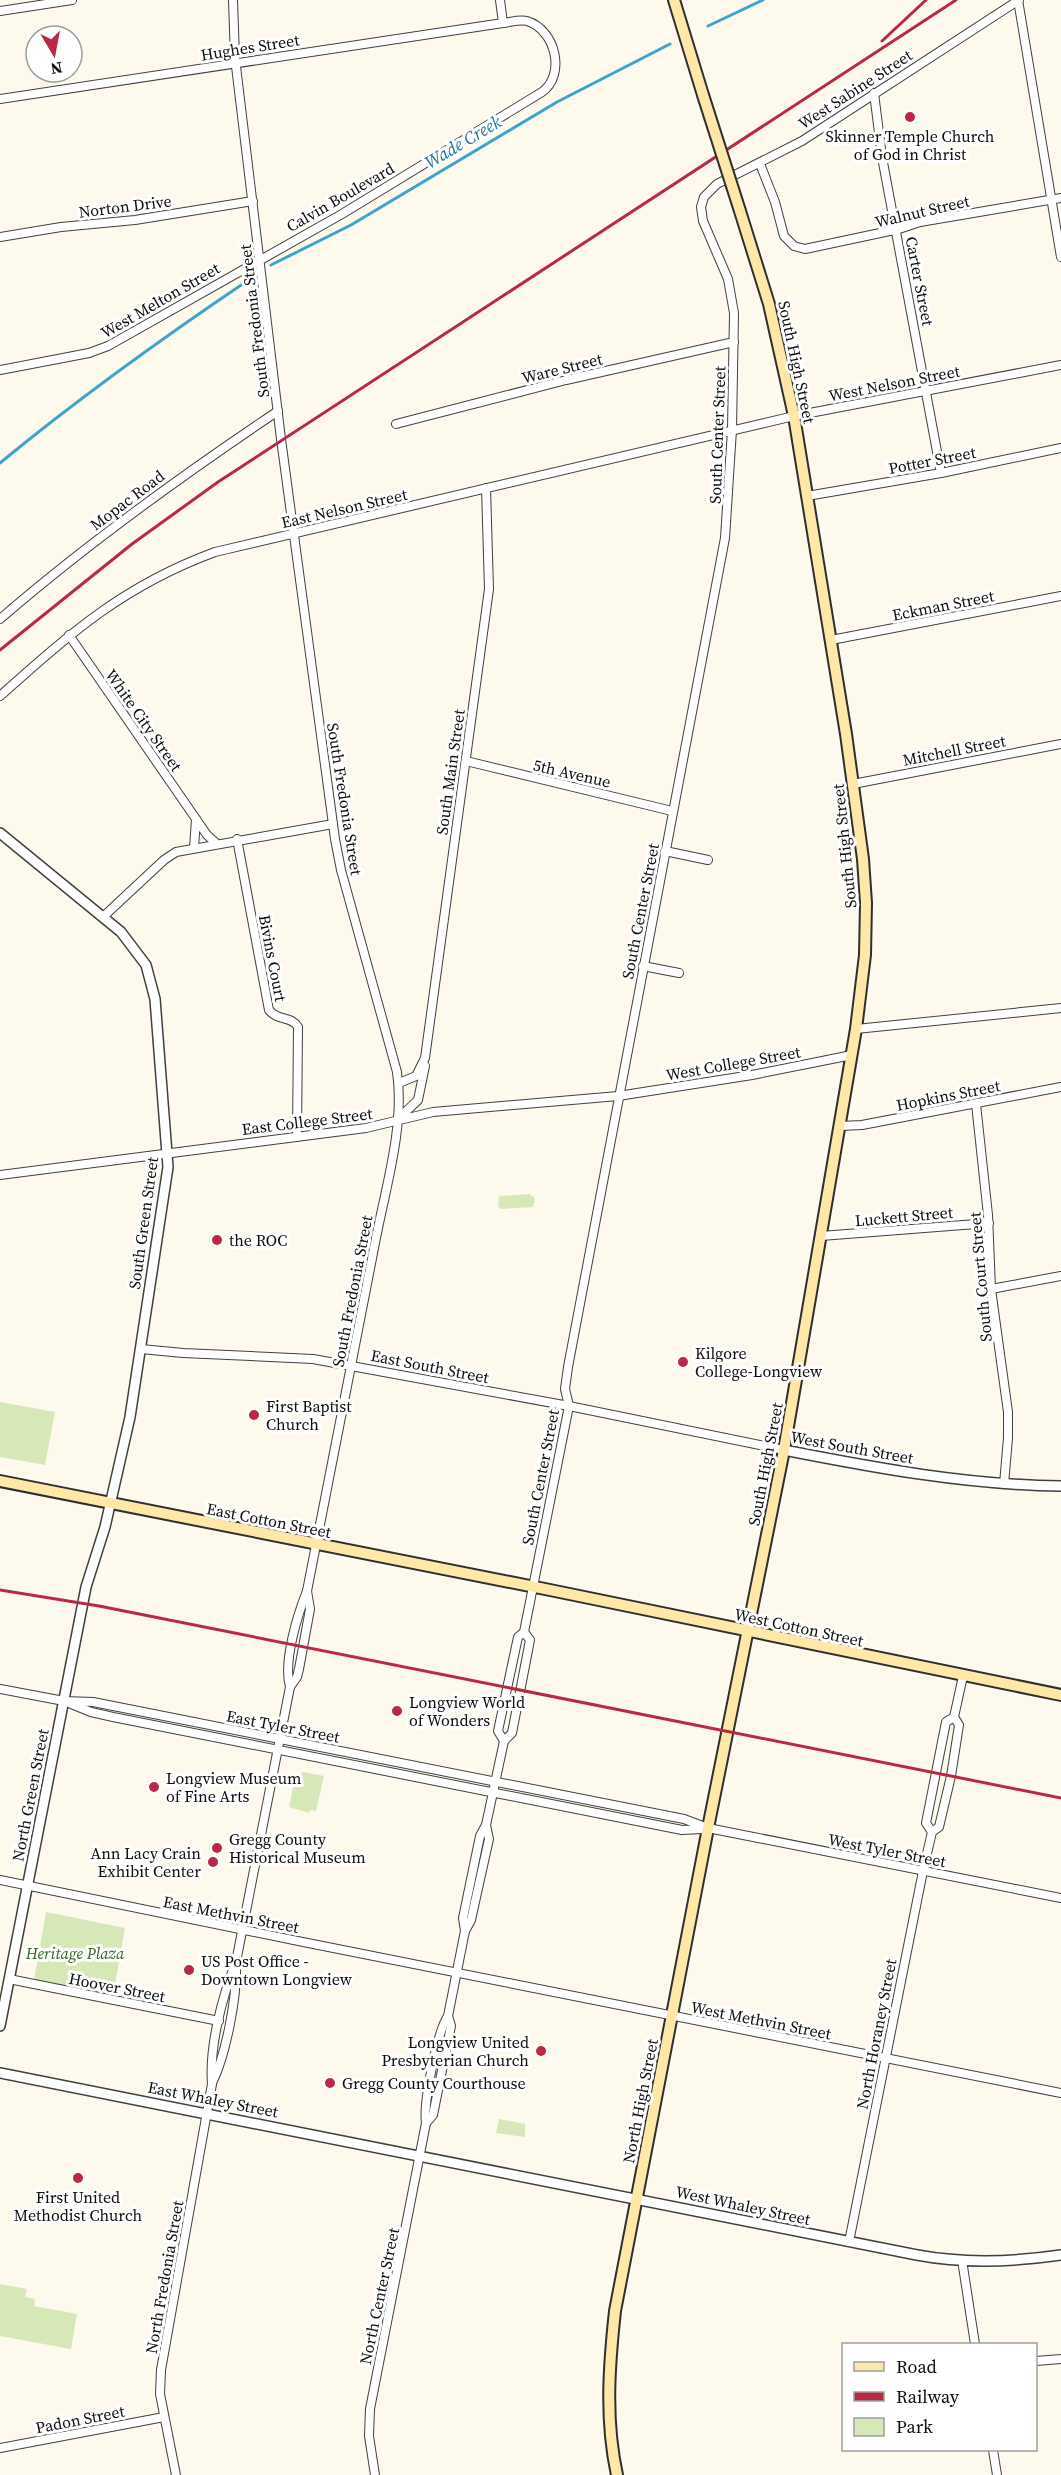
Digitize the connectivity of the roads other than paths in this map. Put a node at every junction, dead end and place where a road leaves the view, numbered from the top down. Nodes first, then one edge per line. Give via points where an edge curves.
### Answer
1 (72, 0) edge
2 (233, 0) edge
3 (500, 0) edge
4 (674, 0) edge
5 (1019, 0) edge
6 (0, 11) edge
7 (503, 23) junction
8 (236, 63) junction
9 (553, 80) joint
10 (874, 93) junction
11 (0, 99) edge
12 (760, 164) junction
13 (704, 196) joint
14 (1061, 198) edge
15 (1052, 199) junction
16 (253, 201) junction
17 (896, 230) junction
18 (0, 237) edge
19 (1061, 257) edge
20 (260, 258) junction
21 (734, 342) junction
22 (1061, 366) edge
23 (0, 370) edge
24 (927, 390) junction
25 (278, 411) junction
26 (794, 416) junction
27 (396, 424) dead end
28 (732, 430) junction
29 (1061, 448) edge
30 (941, 472) junction
31 (486, 488) junction
32 (807, 496) junction
33 (294, 533) junction
34 (1061, 596) edge
35 (0, 619) edge
36 (69, 635) junction
37 (831, 640) junction
38 (0, 696) edge
39 (1061, 744) edge
40 (466, 761) junction
41 (853, 783) junction
42 (672, 811) junction
43 (196, 819) junction
44 (333, 824) junction
45 (0, 833) edge
46 (237, 839) junction
47 (216, 844) junction
48 (194, 848) junction
49 (664, 851) junction
50 (708, 861) dead end
51 (104, 916) junction
52 (643, 966) junction
53 (679, 973) dead end
54 (1061, 1008) edge
55 (856, 1029) junction
56 (852, 1055) junction
57 (425, 1058) junction
58 (399, 1083) junction
59 (1061, 1087) edge
60 (618, 1096) junction
61 (976, 1104) junction
62 (397, 1121) junction
63 (840, 1126) junction
64 (297, 1137) junction
65 (169, 1152) junction
66 (0, 1175) edge
67 (988, 1223) junction
68 (821, 1236) junction
69 (1061, 1276) edge
70 (991, 1289) junction
71 (141, 1349) junction
72 (352, 1365) junction
73 (569, 1406) junction
74 (784, 1450) junction
75 (0, 1481) edge
76 (1004, 1484) junction
77 (1061, 1486) edge
78 (111, 1504) junction
79 (316, 1544) junction
80 (532, 1586) junction
81 (307, 1591) junction
82 (82, 1606) joint
83 (524, 1632) junction
84 (748, 1632) junction
85 (293, 1644) joint
86 (303, 1646) joint
87 (963, 1676) junction
88 (290, 1687) junction
89 (507, 1687) joint
90 (0, 1689) edge
91 (520, 1690) joint
92 (1061, 1695) edge
93 (64, 1701) junction
94 (954, 1717) junction
95 (727, 1735) joint
96 (279, 1738) junction
97 (504, 1742) junction
98 (277, 1749) junction
99 (495, 1781) junction
100 (492, 1792) junction
101 (708, 1828) junction
102 (932, 1832) junction
103 (923, 1871) junction
104 (0, 1880) edge
105 (28, 1886) junction
106 (1061, 1898) edge
107 (242, 1930) junction
108 (236, 1962) junction
109 (457, 1971) junction
110 (9, 1979) junction
111 (672, 2016) junction
112 (219, 2021) junction
113 (0, 2026) edge
114 (885, 2058) junction
115 (0, 2073) edge
116 (212, 2084) junction
117 (1061, 2093) edge
118 (207, 2113) junction
119 (420, 2156) junction
120 (636, 2198) junction
121 (849, 2242) junction
122 (1061, 2255) edge
123 (962, 2260) junction
124 (975, 2343) edge
125 (1061, 2359) edge
126 (1037, 2361) edge
127 (164, 2417) junction
128 (0, 2448) edge
129 (993, 2451) edge
130 (176, 2475) edge
131 (375, 2475) edge
132 (617, 2475) edge
133 (997, 2475) edge

1 - 6 street
2 - 8 street, South Fredonia Street
3 - 7 street
4 - 26 main road, South High Street, bridge via 769,304
5 - 10 street, West Sabine Street
5 - 15 street
7 - 8 street, Hughes Street
7 - 9 street, Hughes Street via 530,22 548,36 554,58
8 - 11 street, Hughes Street
8 - 16 street, South Fredonia Street
9 - 20 street, Calvin Boulevard via 546,89 502,117 342,214
10 - 12 street, West Sabine Street
10 - 17 street, Carter Street
12 - 13 street, West Sabine Street via 714,186
12 - 17 street, Walnut Street via 783,234 802,249
13 - 21 street, South Center Street via 704,224 731,290
14 - 15 street, Walnut Street
15 - 17 street, Walnut Street via 920,222
15 - 19 street
16 - 18 street, Norton Drive
16 - 20 street, South Fredonia Street
17 - 24 street, Carter Street
20 - 23 street, West Melton Street via 102,349
20 - 25 street, South Fredonia Street
21 - 27 street, Ware Street
21 - 28 street, South Center Street
22 - 24 street, West Nelson Street
24 - 26 street, West Nelson Street
24 - 30 street, Carter Street
25 - 33 street, South Fredonia Street
25 - 35 street, Mopac Road via 125,518
26 - 28 street, West Nelson Street
26 - 32 main road, South High Street
28 - 31 street, East Nelson Street
28 - 42 street, South Center Street via 725,538
29 - 30 street, Potter Street
30 - 32 street, Potter Street
31 - 33 street, East Nelson Street
31 - 40 street, South Main Street via 489,589
32 - 37 main road, South High Street
33 - 36 street, East Nelson Street via 215,552 170,571 119,598
33 - 44 street, South Fredonia Street
34 - 37 street, Eckman Street
36 - 38 street, East Nelson Street
36 - 43 street, White City Street
37 - 41 main road, South High Street
39 - 41 street, Mitchell Street
40 - 42 street, 5th Avenue
40 - 57 street, South Main Street
41 - 55 main road, South High Street via 866,903 865,966
42 - 49 street, South Center Street
43 - 47 street, White City Street
43 - 48 street
44 - 46 street
44 - 58 street, South Fredonia Street via 341,870
45 - 51 street, South Green Street
46 - 47 street
46 - 64 street, Bivins Court via 269,1010 298,1027
47 - 48 street
48 - 51 street via 168,857
49 - 50 street
49 - 52 street, South Center Street
51 - 65 street, South Green Street via 140,955 150,976
52 - 53 street
52 - 60 street, South Center Street
54 - 55 street
55 - 56 main road, South High Street
56 - 60 street, West College Street
56 - 63 main road, South High Street
57 - 58 street via 416,1076
57 - 62 street, South Main Street via 420,1096
58 - 62 street, South Fredonia Street
59 - 61 street, Hopkins Street
60 - 62 street, East College Street via 441,1112
60 - 73 street, South Center Street via 565,1389
61 - 63 street, Hopkins Street
61 - 67 street, South Court Street
62 - 64 street, East College Street
62 - 72 street, South Fredonia Street
63 - 68 main road, South High Street
64 - 65 street, East College Street
65 - 66 street, East College Street
65 - 71 street, South Green Street
67 - 68 street, Luckett Street
67 - 70 street, South Court Street
68 - 74 main road, South High Street
69 - 70 street
70 - 76 street, South Court Street via 1008,1412
71 - 72 street, East South Street
71 - 78 street, South Green Street
72 - 73 street, East South Street
72 - 79 street, South Fredonia Street
73 - 74 street, West South Street
73 - 80 street, South Center Street
74 - 76 street, West South Street via 898,1472
74 - 84 main road, South High Street
75 - 78 main road, East Cotton Street
76 - 77 street, West South Street
78 - 79 main road, East Cotton Street
78 - 82 street, South Green Street
79 - 80 main road, East Cotton Street
79 - 81 street, South Fredonia Street
80 - 83 street, South Center Street
80 - 84 main road, West Cotton Street
81 - 85 street, South Fredonia Street
81 - 86 street, South Fredonia Street via 310,1608
82 - 93 street, North Green Street
83 - 89 street, South Center Street via 518,1637
83 - 91 street, South Center Street via 530,1640
84 - 87 main road, West Cotton Street
84 - 95 main road, South High Street
85 - 88 street, North Fredonia Street via 286,1674
86 - 88 street, North Fredonia Street via 297,1677
87 - 92 main road, West Cotton Street
87 - 94 street
88 - 96 street, North Fredonia Street
89 - 97 street, North Center Street via 498,1731
90 - 93 street, East Tyler Street
91 - 97 street, North Center Street via 512,1733
93 - 96 street, East Tyler Street via 93,1702
93 - 98 street, East Tyler Street via 91,1712
93 - 105 street, North Green Street
94 - 102 street, North Horaney Street via 959,1725 951,1776 939,1827
94 - 102 street, North Horaney Street via 946,1722 926,1823
95 - 101 main road, North High Street
96 - 98 street, North Fredonia Street
96 - 99 street, East Tyler Street
97 - 99 street, North Center Street
98 - 100 street, East Tyler Street
98 - 107 street, North Fredonia Street
99 - 100 street, North Center Street
99 - 101 street, West Tyler Street via 684,1819
100 - 101 street, West Tyler Street via 682,1830
100 - 109 street, North Center Street via 463,1917 465,1931
101 - 103 street, West Tyler Street
101 - 111 main road, North High Street
102 - 103 street, North Horaney Street
103 - 106 street, West Tyler Street
103 - 114 street, North Horaney Street
104 - 105 street, East Methvin Street
105 - 107 street, East Methvin Street
105 - 110 street, North Green Street
107 - 108 street, North Fredonia Street
107 - 109 street, East Methvin Street
108 - 112 street, North Fredonia Street
108 - 116 street, North Fredonia Street via 237,1982 220,2067
109 - 111 street, West Methvin Street
109 - 119 street, North Center Street via 448,2016 451,2026 433,2115 426,2123
110 - 112 street, Hoover Street
110 - 113 street, North Green Street
111 - 114 street, West Methvin Street
111 - 120 main road, North High Street
112 - 116 street, North Fredonia Street via 210,2065
114 - 117 street, West Methvin Street
114 - 121 street, North Horaney Street
115 - 118 street, East Whaley Street
116 - 118 street, North Fredonia Street
118 - 119 street, East Whaley Street
118 - 127 street, North Fredonia Street via 161,2370
119 - 120 street, West Whaley Street
119 - 131 street, North Center Street via 370,2409
120 - 121 street, West Whaley Street
120 - 132 main road, North High Street via 608,2368 608,2410
121 - 123 street, West Whaley Street
122 - 123 street, West Whaley Street
123 - 124 street
125 - 126 street
127 - 128 street, Padon Street
127 - 130 street, North Fredonia Street
129 - 133 street

